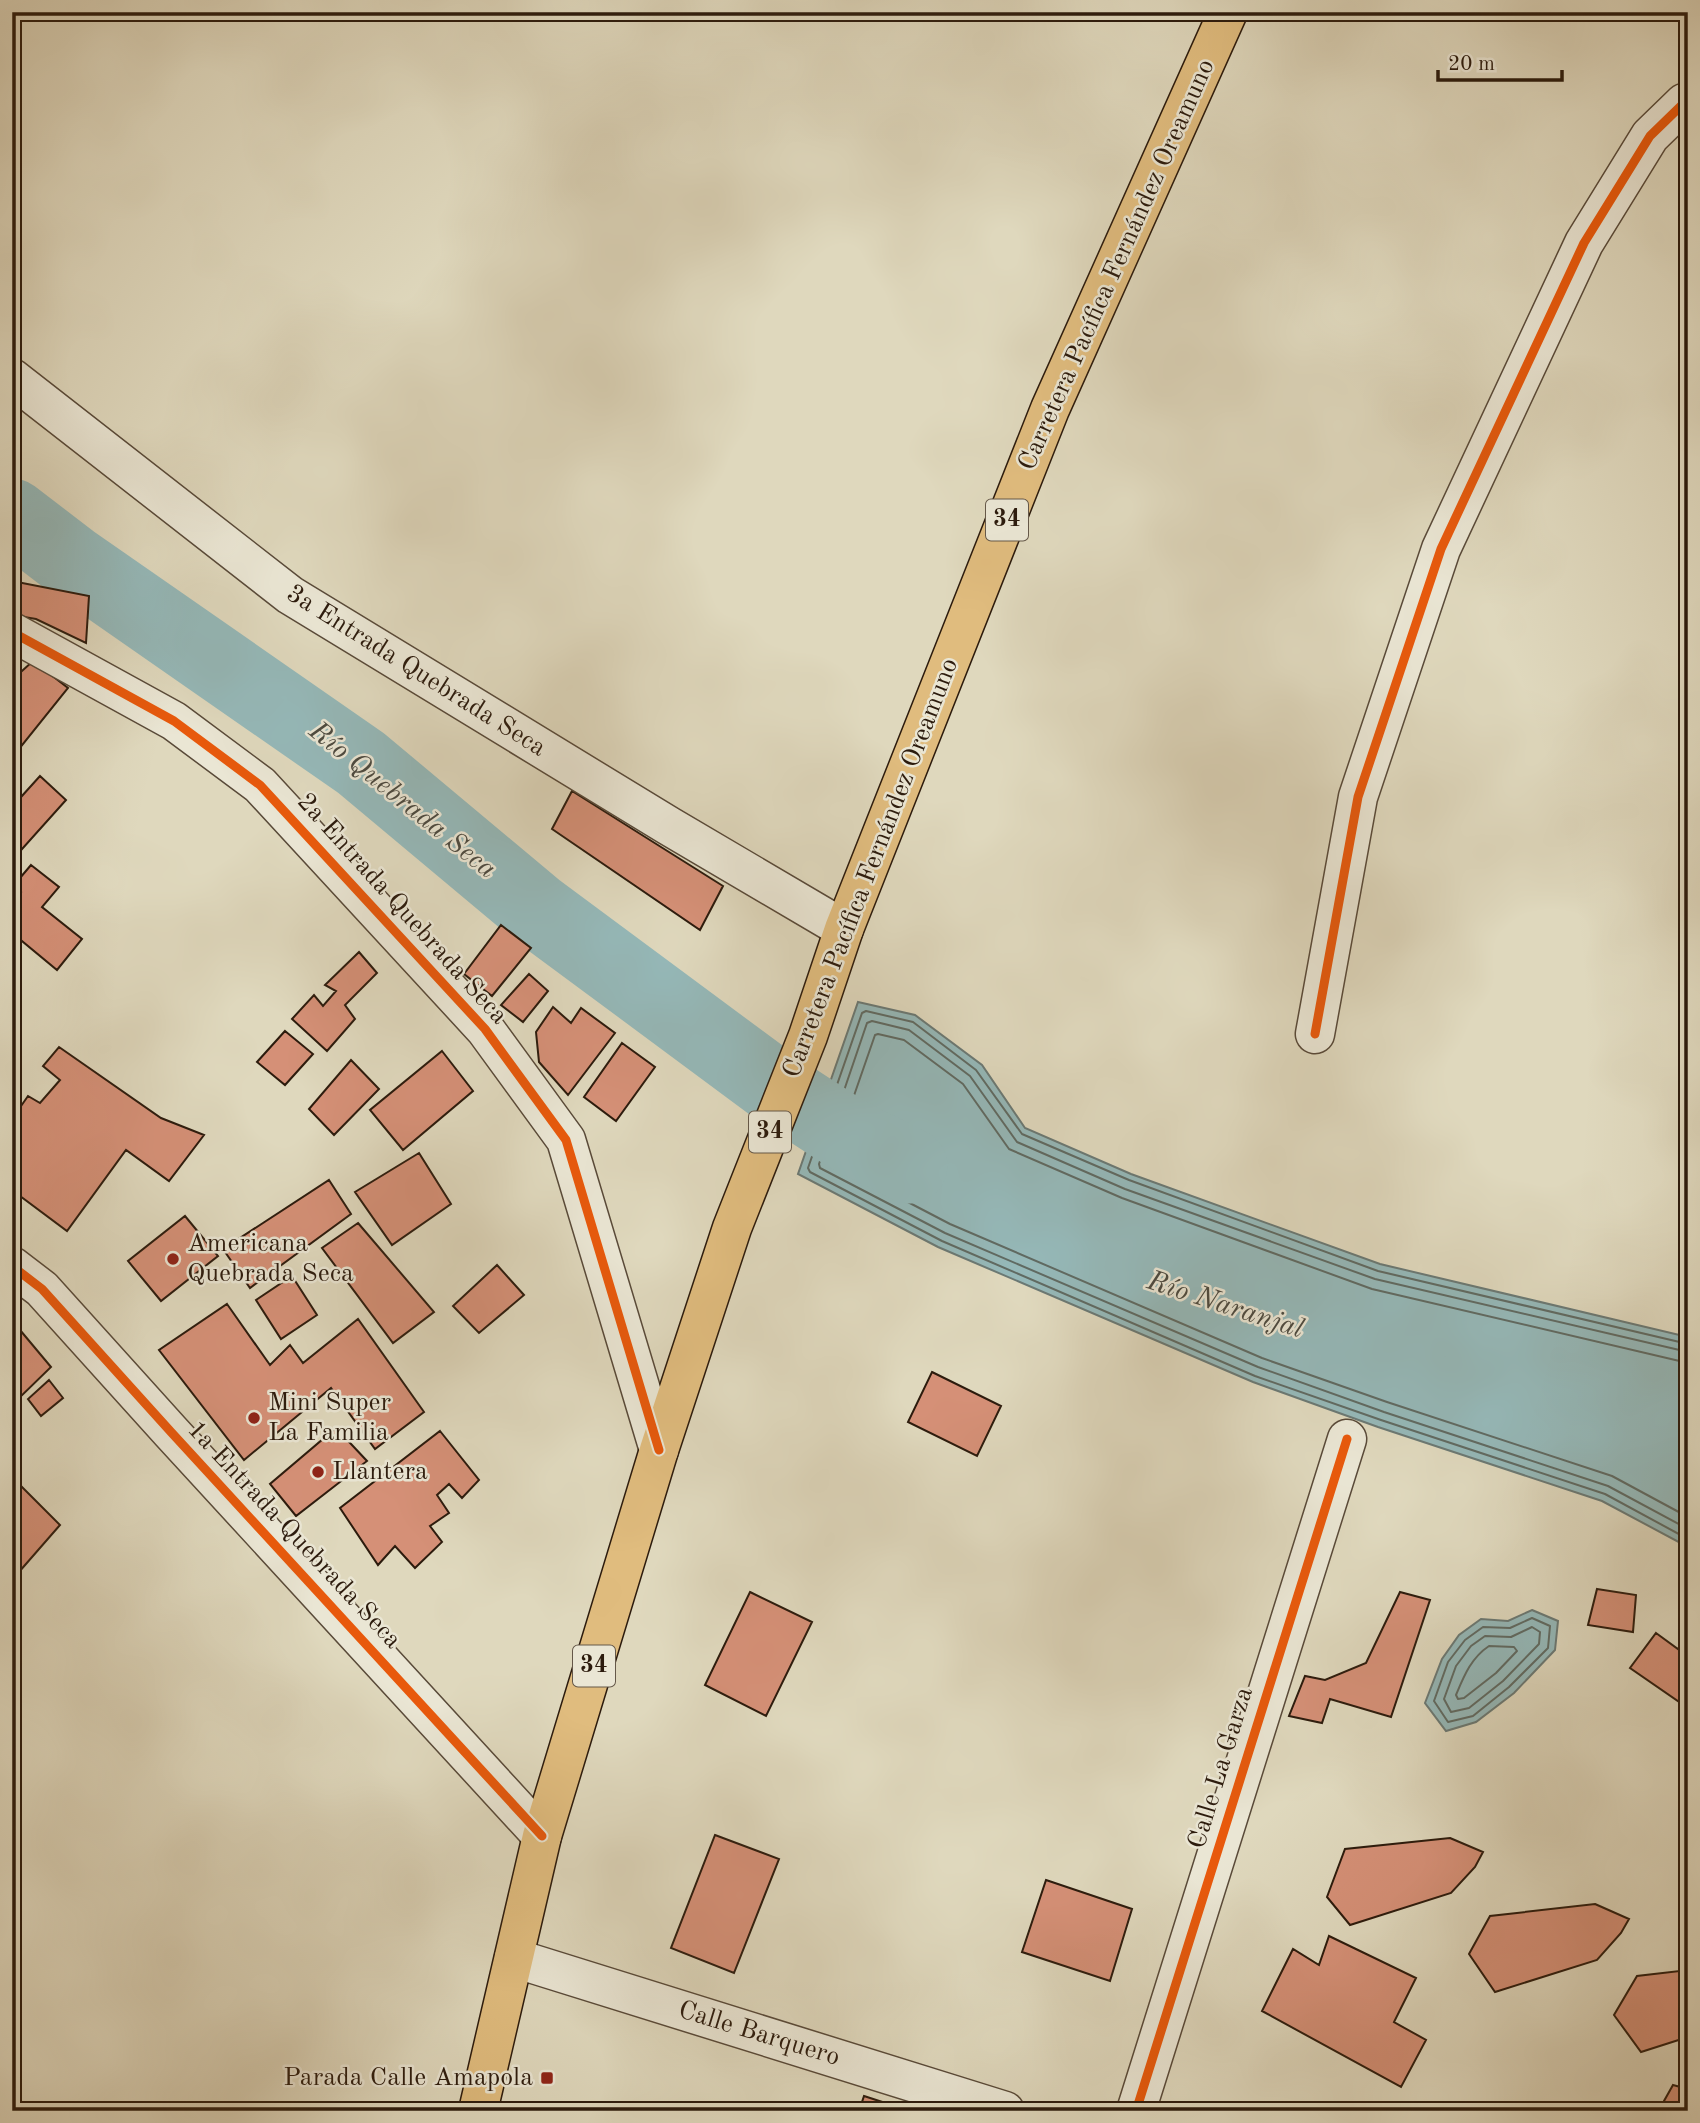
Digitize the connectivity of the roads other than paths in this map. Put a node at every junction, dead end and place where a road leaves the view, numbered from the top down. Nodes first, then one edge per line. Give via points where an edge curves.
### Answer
1 (1228, 12) edge
2 (1688, 103) edge
3 (12, 378) edge
4 (12, 632) edge
5 (844, 929) junction
6 (1315, 1034) dead end
7 (12, 1266) edge
8 (1347, 1439) dead end
9 (659, 1450) junction
10 (542, 1836) junction
11 (514, 1958) junction
12 (478, 2111) edge
13 (1005, 2111) edge
14 (1136, 2111) edge

1 - 5 highway, Carretera Pacífica Fernández Oreamuno / 34 via 1051,410
2 - 6 street via 1650,136 1584,243 1441,549 1358,797
3 - 5 street, 3a Entrada Quebrada Seca via 290,595
4 - 9 street, 2a Entrada Quebrada Seca via 174,721 260,785 485,1029 566,1140
5 - 9 highway, Carretera Pacífica Fernández Oreamuno / 34 via 732,1228
7 - 10 street, 1a Entrada Quebrada Seca via 43,1289
8 - 14 street, Calle La Garza
9 - 10 highway, Carretera Pacífica Fernández Oreamuno / 34
10 - 11 highway, Carretera Pacífica Fernández Oreamuno / 34
11 - 12 highway, Carretera Pacífica Fernández Oreamuno / 34
11 - 13 street, Calle Barquero

